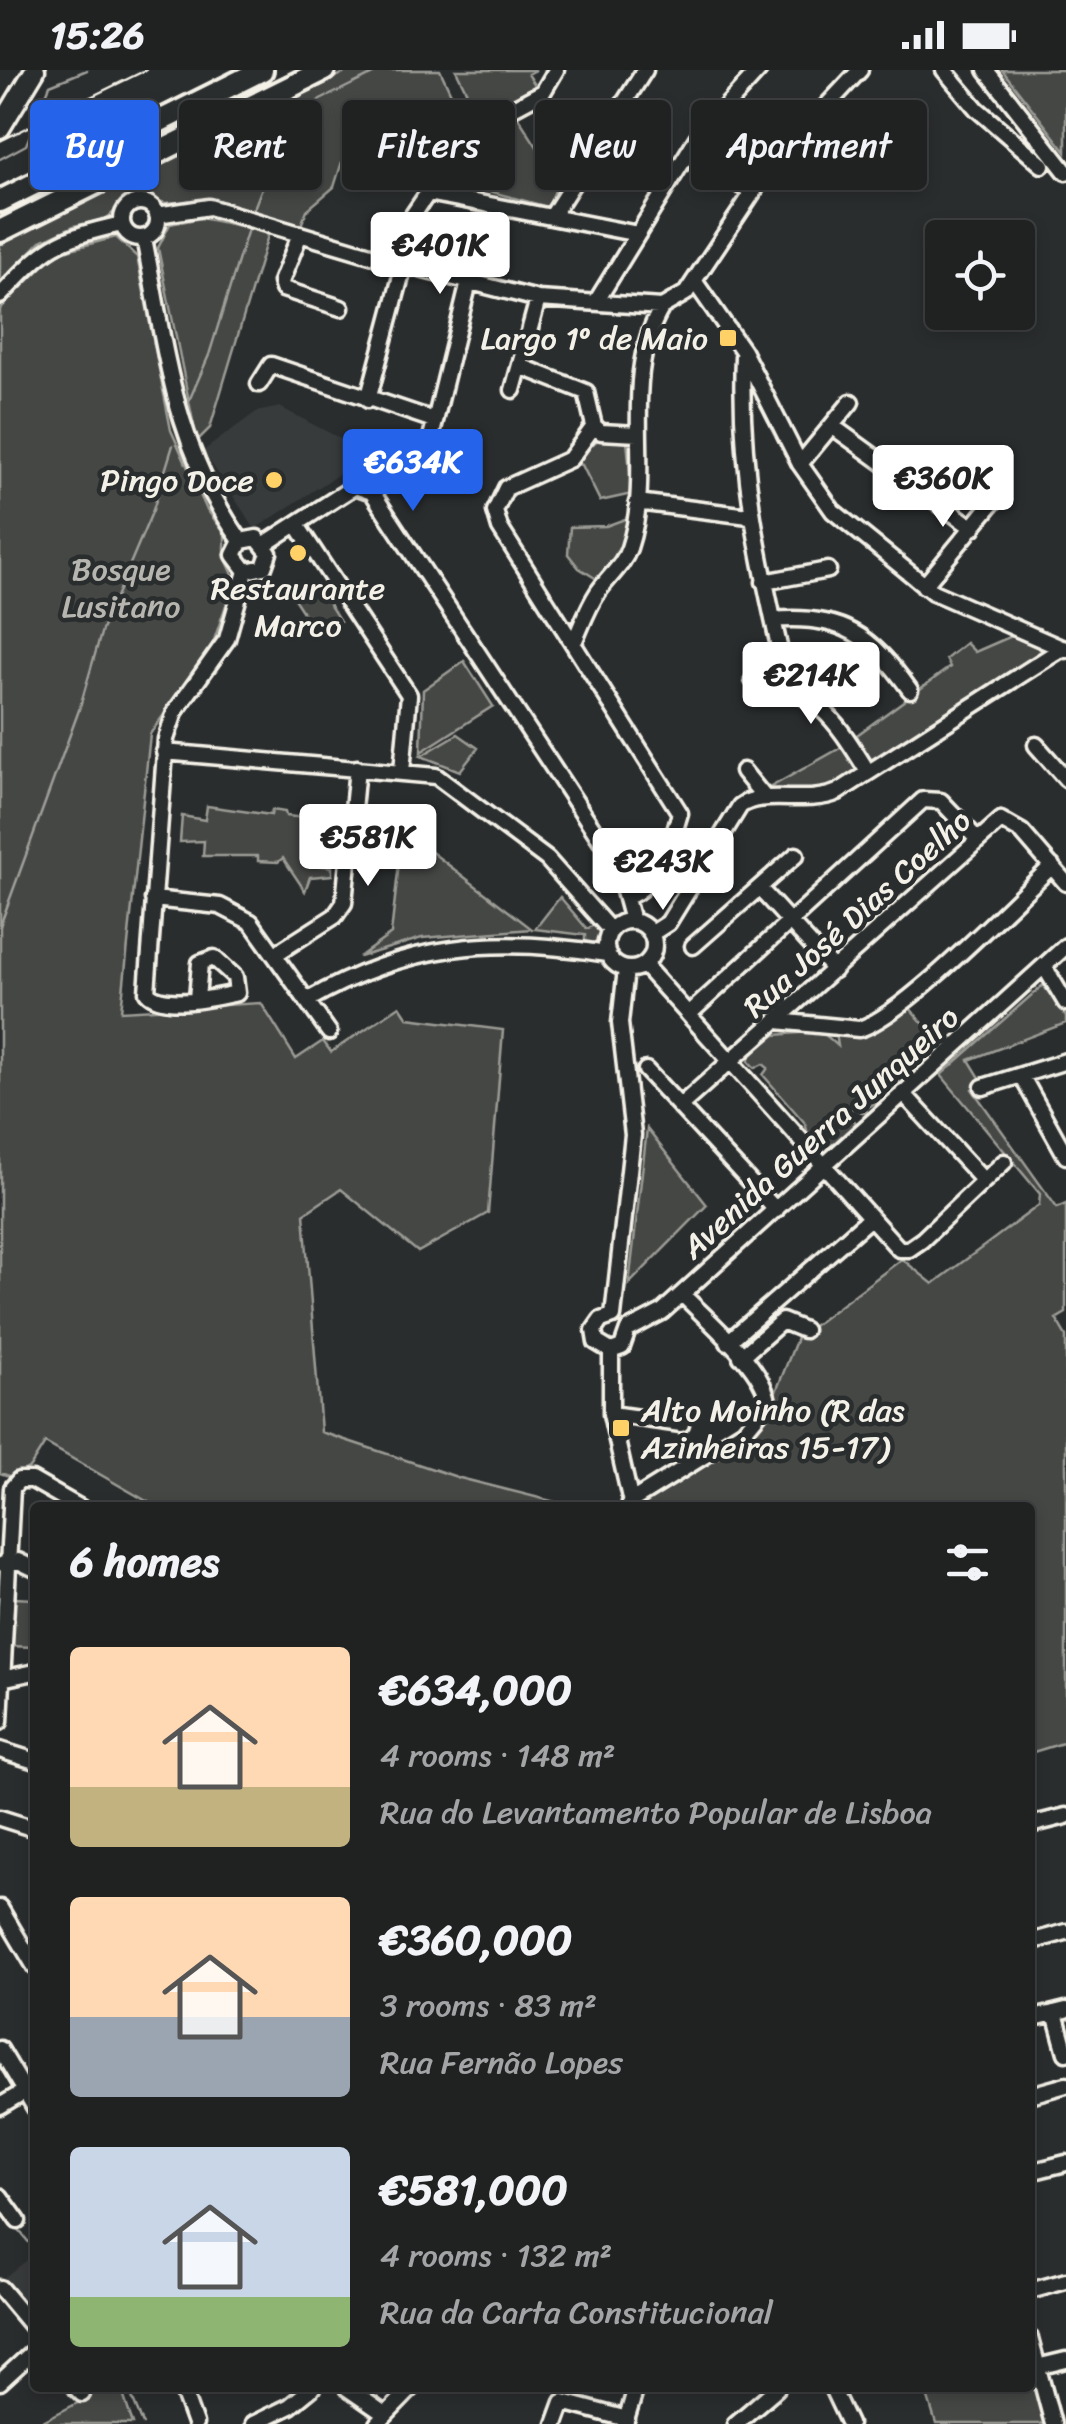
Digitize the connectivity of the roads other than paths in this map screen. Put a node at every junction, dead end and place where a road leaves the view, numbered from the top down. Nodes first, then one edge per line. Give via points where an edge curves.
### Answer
1 (35, 70) edge
2 (262, 70) edge
3 (324, 70) edge
4 (556, 70) edge
5 (645, 70) edge
6 (760, 70) edge
7 (860, 70) edge
8 (944, 70) edge
9 (986, 70) edge
10 (515, 107) edge
11 (0, 128) edge
12 (690, 151) junction
13 (1042, 165) dead end
14 (1066, 172) edge
15 (430, 190) edge
16 (445, 190) edge
17 (428, 193) junction
18 (752, 193) junction
19 (454, 196) junction
20 (0, 201) edge
21 (157, 215) junction
22 (552, 216) junction
23 (122, 224) junction
24 (0, 231) edge
25 (300, 234) junction
26 (638, 234) junction
27 (144, 238) junction
28 (383, 259) junction
29 (404, 265) junction
30 (469, 282) junction
31 (694, 282) junction
32 (0, 296) edge
33 (538, 300) junction
34 (596, 302) junction
35 (341, 308) dead end
36 (662, 308) junction
37 (743, 351) junction
38 (520, 366) junction
39 (258, 384) dead end
40 (513, 390) dead end
41 (368, 400) junction
42 (768, 402) junction
43 (851, 402) dead end
44 (740, 415) junction
45 (434, 420) junction
46 (594, 426) junction
47 (832, 426) junction
48 (638, 434) junction
49 (397, 448) dead end
50 (800, 464) junction
51 (994, 501) dead end
52 (637, 502) junction
53 (750, 516) junction
54 (297, 525) junction
55 (972, 528) junction
56 (240, 541) junction
57 (266, 544) junction
58 (828, 570) dead end
59 (246, 572) junction
60 (764, 582) junction
61 (924, 586) junction
62 (773, 620) junction
63 (574, 640) junction
64 (1064, 649) edge
65 (754, 680) dead end
66 (788, 686) junction
67 (910, 690) dead end
68 (1036, 745) dead end
69 (164, 752) junction
70 (357, 768) junction
71 (402, 771) junction
72 (743, 771) dead end
73 (868, 772) junction
74 (1066, 779) edge
75 (766, 798) junction
76 (978, 840) junction
77 (796, 856) dead end
78 (1052, 866) junction
79 (1066, 883) edge
80 (759, 888) junction
81 (627, 897) junction
82 (152, 900) junction
83 (632, 921) junction
84 (789, 921) junction
85 (611, 931) junction
86 (651, 934) junction
87 (694, 946) dead end
88 (1066, 946) edge
89 (278, 953) junction
90 (607, 954) junction
91 (644, 965) junction
92 (1044, 966) junction
93 (626, 969) junction
94 (834, 970) junction
95 (197, 999) dead end
96 (308, 1000) junction
97 (1066, 1003) edge
98 (689, 1014) junction
99 (777, 1022) junction
100 (329, 1032) dead end
101 (732, 1061) junction
102 (1066, 1061) edge
103 (646, 1070) dead end
104 (1021, 1075) junction
105 (983, 1087) dead end
106 (904, 1093) junction
107 (680, 1106) junction
108 (1066, 1156) edge
109 (1004, 1162) dead end
110 (823, 1165) junction
111 (984, 1181) junction
112 (776, 1210) junction
113 (870, 1218) junction
114 (682, 1294) junction
115 (613, 1316) junction
116 (628, 1330) junction
117 (804, 1330) dead end
118 (728, 1342) junction
119 (611, 1351) junction
120 (746, 1362) junction
121 (610, 1414) junction
122 (681, 1424) dead end
123 (70, 1502) edge
124 (630, 1502) edge
125 (635, 1502) edge
126 (5, 1531) edge
127 (5, 1563) edge
128 (30, 1568) edge
129 (30, 1673) edge
130 (1, 1679) edge
131 (0, 1722) edge
132 (0, 1750) edge
133 (30, 1760) edge
134 (1066, 1816) edge
135 (0, 1818) edge
136 (1035, 1824) edge
137 (30, 1827) edge
138 (0, 1908) edge
139 (1066, 1932) edge
140 (1035, 1941) edge
141 (30, 1959) edge
142 (1060, 2011) edge
143 (1035, 2018) edge
144 (0, 2049) edge
145 (1066, 2053) edge
146 (1066, 2085) edge
147 (30, 2088) edge
148 (1035, 2094) edge
149 (0, 2106) edge
150 (1066, 2162) edge
151 (1035, 2171) edge
152 (0, 2196) edge
153 (18, 2221) dead end
154 (1066, 2282) edge
155 (0, 2288) edge
156 (1035, 2290) edge
157 (30, 2324) edge
158 (30, 2355) edge
159 (1035, 2359) edge
160 (1066, 2360) edge
161 (1037, 2367) junction
162 (0, 2382) edge
163 (183, 2392) edge
164 (307, 2392) edge
165 (351, 2392) edge
166 (408, 2392) edge
167 (635, 2392) edge
168 (773, 2392) edge
169 (834, 2392) edge
170 (382, 2420) edge
171 (266, 2422) edge
172 (626, 2422) edge
173 (195, 2424) edge
174 (555, 2424) edge
175 (735, 2424) edge
176 (849, 2424) edge
177 (1053, 2424) edge

1 - 11 main road
2 - 20 highway
3 - 24 highway
4 - 10 street via 543,92
5 - 22 street
6 - 12 street
7 - 18 street
8 - 13 street via 977,109
9 - 14 street
12 - 18 street
12 - 26 street
15 - 17 street
16 - 19 street
17 - 19 street
17 - 28 street
18 - 31 street
19 - 22 street
21 - 23 street via 150,205 132,204
21 - 25 street via 209,206
21 - 27 street
22 - 26 street
23 - 27 street via 128,234
23 - 32 street via 60,240
25 - 28 street
25 - 35 street via 283,288
26 - 34 street
27 - 56 street via 182,428 206,489
28 - 29 street
29 - 30 street
29 - 41 street
30 - 33 street
30 - 45 street
31 - 36 street
31 - 37 street
33 - 34 street
33 - 38 street
34 - 36 street
36 - 48 street via 646,333
37 - 42 street
37 - 44 street
38 - 40 street
38 - 46 street via 586,392
39 - 41 street via 271,366
41 - 45 street
42 - 44 street
42 - 50 street
43 - 47 street
44 - 53 street
45 - 49 street via 424,456
46 - 48 street
46 - 63 street via 570,459 506,488 495,511
47 - 50 street
47 - 55 street
48 - 52 street
50 - 61 street via 834,511
51 - 55 street
52 - 53 street
52 - 63 street via 629,549
53 - 60 street
54 - 57 street
54 - 71 street via 410,694
54 - 81 street via 355,486 372,492 617,865
55 - 61 street
56 - 57 street via 251,537
56 - 59 street via 234,555
57 - 59 street via 267,563
58 - 60 street
59 - 69 street via 227,639 176,712
60 - 62 street
61 - 64 street
62 - 66 street
62 - 67 street via 822,619 845,627 885,654
63 - 81 street via 680,812 645,888
64 - 73 street
65 - 66 street
66 - 73 street via 822,706
68 - 74 street
69 - 70 street
69 - 82 street
70 - 71 street
70 - 89 street via 344,903 336,916
71 - 85 street via 439,777 496,820 555,868
72 - 75 street
73 - 75 street via 812,801
75 - 86 street via 740,806 678,909
76 - 78 street, Rua José Dias Coelho via 1006,820
76 - 84 street via 940,801 923,800
76 - 94 street, Rua José Dias Coelho
77 - 80 street
78 - 79 street, Rua José Dias Coelho
78 - 99 street via 870,1026
80 - 84 street
80 - 87 street
81 - 83 street
82 - 89 street via 231,910 256,925
82 - 95 street via 146,992 158,1000
83 - 85 street
83 - 86 street
84 - 94 street
84 - 98 street
85 - 90 street
86 - 91 street via 653,951
88 - 92 street, Avenida Guerra Junqueiro
89 - 96 street
90 - 93 street
90 - 96 street via 536,944 471,945 376,966
91 - 93 street
91 - 98 street
92 - 97 street
92 - 106 street, Avenida Guerra Junqueiro
93 - 115 street via 621,1042 633,1134
94 - 99 street, Rua José Dias Coelho
96 - 100 street
98 - 101 street
99 - 101 street, Rua José Dias Coelho
101 - 107 street, Rua José Dias Coelho
101 - 110 street
102 - 104 street
103 - 107 street
104 - 105 street
104 - 108 street
106 - 110 street, Avenida Guerra Junqueiro
106 - 111 street
107 - 112 street
109 - 111 street
110 - 112 street, Avenida Guerra Junqueiro
110 - 113 street
111 - 113 street via 908,1249
112 - 114 street, Avenida Guerra Junqueiro
113 - 118 street
114 - 116 street, Avenida Guerra Junqueiro
114 - 118 street
115 - 116 street
115 - 119 street via 594,1330 596,1342
116 - 119 street via 622,1347
117 - 120 street via 782,1321
118 - 120 street
119 - 121 street
120 - 125 street via 768,1402 756,1420
121 - 122 street
121 - 124 street
123 - 126 street via 27,1478 11,1493
126 - 127 street
127 - 128 street
127 - 130 street
129 - 130 street
130 - 131 street
132 - 133 street
134 - 136 street
135 - 137 street
138 - 141 street
139 - 140 street
142 - 143 street
142 - 145 street
144 - 147 street
146 - 148 street
147 - 149 street
150 - 151 street
152 - 153 street
154 - 156 street
155 - 157 street
158 - 162 street
159 - 161 street
160 - 161 street
161 - 177 street
163 - 173 street
164 - 171 street
165 - 170 street
166 - 170 street
167 - 172 street
168 - 175 street
169 - 176 street
172 - 174 street via 562,2402

